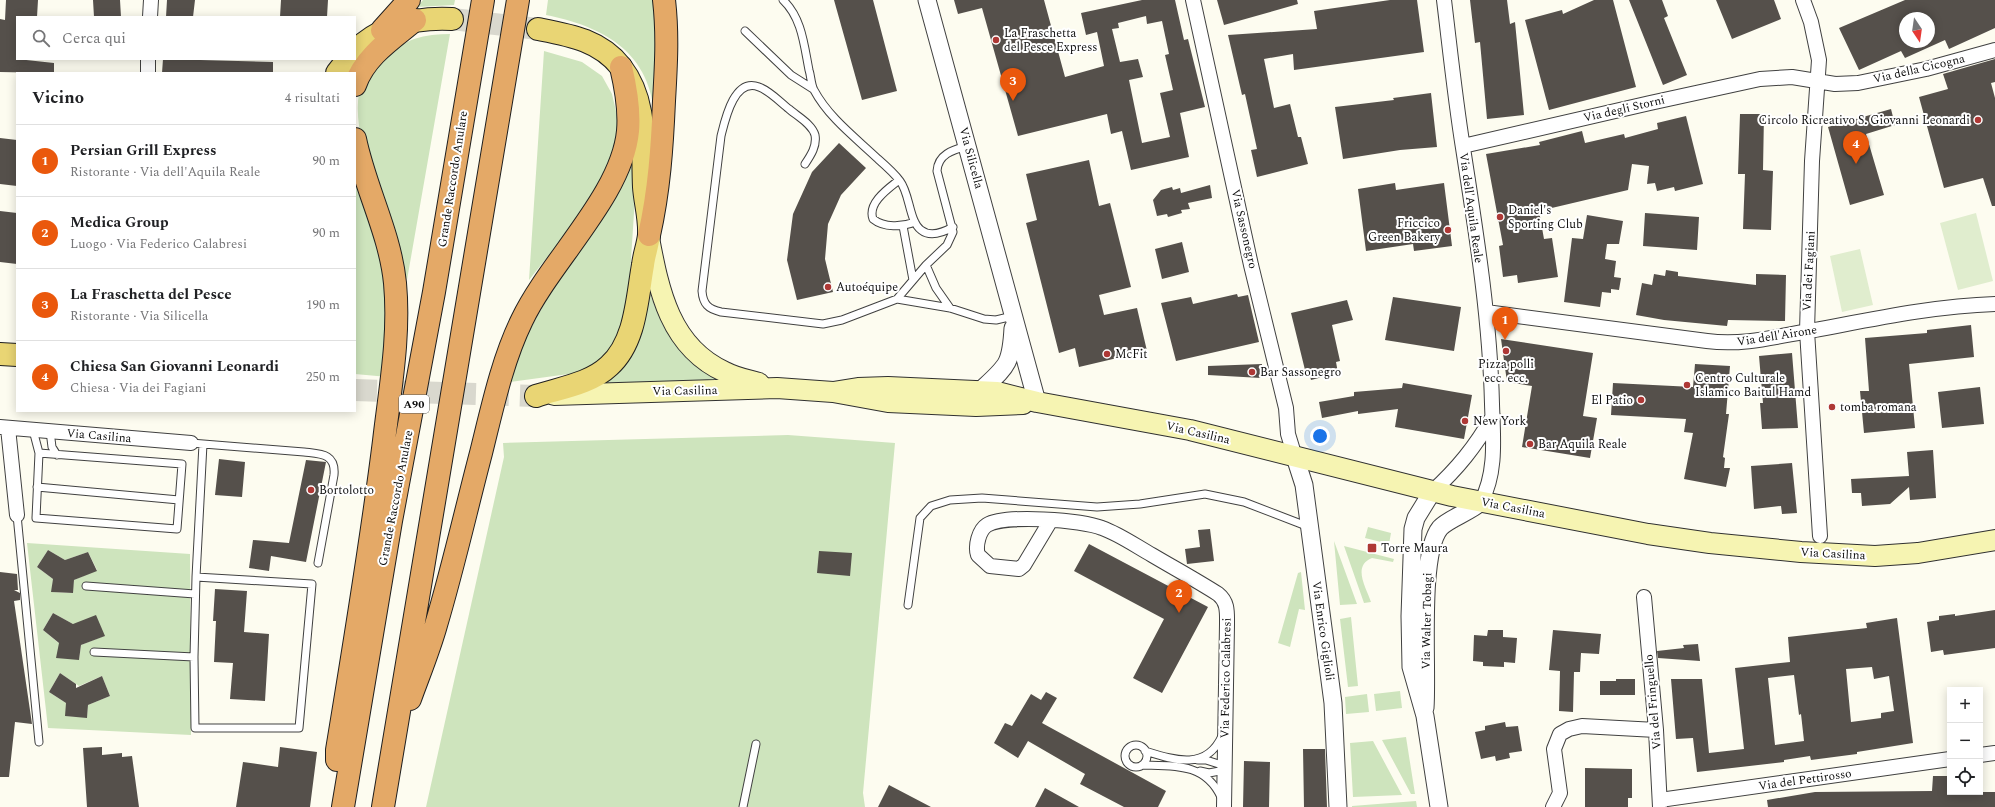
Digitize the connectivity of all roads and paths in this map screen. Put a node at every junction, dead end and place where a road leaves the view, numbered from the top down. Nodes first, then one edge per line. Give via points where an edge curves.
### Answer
1 (151, 0) edge
2 (409, 0) edge
3 (482, 0) edge
4 (518, 0) edge
5 (664, 0) edge
6 (783, 0) edge
7 (927, 0) edge
8 (1193, 0) edge
9 (1444, 0) edge
10 (1803, 0) edge
11 (150, 16) edge
12 (452, 19) tunnel mouth
13 (415, 20) junction
14 (538, 29) tunnel mouth
15 (382, 30) junction
16 (745, 31) dead end
17 (356, 50) edge
18 (1995, 50) edge
19 (148, 60) edge
20 (347, 60) edge
21 (621, 67) junction
22 (148, 72) edge
23 (338, 72) edge
24 (1818, 81) junction
25 (356, 83) edge
26 (813, 89) junction
27 (356, 142) edge
28 (968, 146) junction
29 (1463, 146) junction
30 (805, 164) dead end
31 (899, 180) junction
32 (915, 222) junction
33 (903, 226) junction
34 (953, 227) junction
35 (649, 235) junction
36 (926, 265) junction
37 (913, 280) junction
38 (897, 299) junction
39 (1995, 304) edge
40 (950, 308) junction
41 (1486, 312) junction
42 (1014, 316) junction
43 (1807, 331) junction
44 (0, 354) edge
45 (16, 355) edge
46 (777, 388) junction
47 (981, 390) junction
48 (833, 392) junction
49 (536, 396) joint
50 (1038, 402) junction
51 (1493, 416) junction
52 (4, 427) edge
53 (33, 430) junction
54 (50, 431) junction
55 (197, 444) junction
56 (39, 454) junction
57 (57, 455) junction
58 (1295, 457) junction
59 (37, 487) junction
60 (1432, 492) junction
61 (179, 500) junction
62 (1481, 502) junction
63 (17, 515) joint
64 (1051, 520) junction
65 (1310, 527) junction
66 (1820, 536) dead end
67 (1995, 540) edge
68 (318, 563) dead end
69 (196, 577) junction
70 (86, 586) dead end
71 (195, 594) junction
72 (1644, 597) dead end
73 (908, 605) dead end
74 (94, 652) dead end
75 (194, 657) junction
76 (1424, 716) junction
77 (1226, 725) junction
78 (1656, 730) junction
79 (39, 742) dead end
80 (756, 744) dead end
81 (393, 747) junction
82 (1146, 751) junction
83 (1995, 753) edge
84 (1983, 755) edge
85 (1947, 759) edge
86 (1193, 760) junction
87 (1142, 765) junction
88 (1225, 768) junction
89 (1198, 771) junction
90 (1660, 804) edge
91 (1224, 806) edge
92 (343, 807) edge
93 (383, 807) edge
94 (743, 807) edge
95 (1338, 807) edge
96 (1439, 807) edge
97 (1553, 807) edge

1 - 11 street
2 - 15 highway
3 - 92 highway, Grande Raccordo Anulare / A90 via 433,299 391,521
4 - 81 highway
5 - 35 highway via 666,63 661,166
6 - 26 lane via 792,10 798,23
7 - 28 street, Via Silicella
8 - 58 street, Via Sassonegro
9 - 29 street, Via dell'Aquila Reale
10 - 24 street, Via dei Fagiani via 1817,45
12 - 13 main road
13 - 15 main road
13 - 25 highway via 374,54
14 - 21 main road via 589,42
15 - 17 main road
16 - 26 lane via 796,79
18 - 24 street, Via della Cicogna via 1894,76 1843,84
19 - 22 street
20 - 23 main road
21 - 35 main road via 633,87 642,114
21 - 81 highway via 628,118 623,154 602,198 542,284 514,338 498,386 436,625
24 - 29 street, Via degli Storni via 1786,77 1760,79
24 - 43 street, Via dei Fagiani via 1812,161
26 - 31 lane via 840,124
27 - 92 highway via 392,262 397,326 372,535 337,750 338,780
28 - 34 lane via 953,150 944,156 938,165 937,171
28 - 42 street, Via Silicella
29 - 41 street, Via dell'Aquila Reale
30 - 38 lane via 815,142 811,128 764,90 750,85 742,88 736,96 721,136 702,291 706,306 720,312 823,324 842,320
31 - 32 lane
31 - 33 lane via 884,193 872,209 871,215 872,219 879,223
32 - 33 lane
32 - 34 lane via 922,231 932,234
33 - 37 lane
34 - 36 lane via 947,245
35 - 46 main road via 664,303 673,322 689,344 724,372
35 - 49 main road via 633,321 615,360 595,376
36 - 37 lane
36 - 40 lane via 936,288
37 - 38 lane
38 - 40 lane
39 - 43 street, Via dell'Airone via 1915,312
40 - 42 lane via 991,320
41 - 43 street, Via dell'Airone via 1713,342 1750,342
41 - 51 street, Via dell'Aquila Reale
42 - 47 street, Via Silicella via 1009,360
42 - 50 street, Via Silicella
43 - 66 street, Via dei Fagiani
44 - 45 main road
46 - 48 main road, Via Casilina
46 - 49 main road, Via Casilina
47 - 48 main road, Via Casilina via 888,387
47 - 50 main road, Via Casilina
48 - 50 main road, Via Casilina via 879,401 922,404 1001,406
50 - 58 main road, Via Casilina via 1190,430
51 - 60 street via 1468,456
51 - 62 street, Via dell'Aquila Reale via 1492,463
52 - 53 street, Via Casilina
52 - 63 street, Via Casilina
53 - 54 street, Via Casilina
53 - 56 lane
54 - 55 street, Via Casilina
54 - 57 lane via 52,447
55 - 68 lane via 304,452 330,458 334,465 334,475
55 - 69 lane
56 - 57 lane
56 - 59 lane
57 - 61 lane via 182,464
58 - 60 main road, Via Casilina
58 - 65 street, Via Enrico Giglioli via 1304,485
59 - 61 lane
59 - 61 lane via 36,518 177,529
60 - 62 main road, Via Casilina
60 - 76 street, Via Walter Tobagi via 1416,518 1412,537 1411,667
62 - 67 main road, Via Casilina via 1679,539 1801,552 1856,556 1900,555
62 - 76 street, Via Walter Tobagi via 1443,525 1435,535 1431,548 1427,592 1427,686
63 - 79 lane
64 - 64 street, Via Federico Calabresi via 1022,519 989,523 978,539 978,555 990,566 1019,569
64 - 77 street, Via Federico Calabresi via 1096,526 1107,530 1211,589 1223,599 1227,611
65 - 73 lane via 1244,502 1205,494 1140,504 1097,507 982,498 950,500 931,506 920,518
65 - 95 street, Via Enrico Giglioli via 1333,703
69 - 71 lane
69 - 75 lane via 312,584 299,728 195,728
70 - 71 lane
71 - 75 lane
72 - 78 street, Via del Fringuello
74 - 75 lane
76 - 96 street, Via Walter Tobagi
77 - 86 lane via 1224,734 1216,746
77 - 88 street, Via Federico Calabresi
78 - 90 street, Via del Fringuello
78 - 97 street via 1582,726 1560,734 1554,749 1560,793
80 - 94 lane
81 - 93 highway
82 - 86 lane via 1174,760
82 - 87 lane via 1146,759
82 - 87 lane via 1137,745 1130,747 1126,752 1129,764 1135,767
83 - 84 street
85 - 90 street, Via del Pettirosso
86 - 88 lane via 1206,760
87 - 89 lane
88 - 89 lane via 1209,773
88 - 91 street, Via Federico Calabresi
89 - 91 lane via 1215,787

